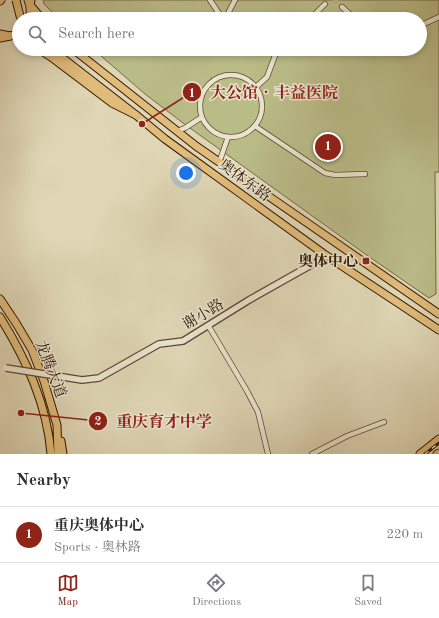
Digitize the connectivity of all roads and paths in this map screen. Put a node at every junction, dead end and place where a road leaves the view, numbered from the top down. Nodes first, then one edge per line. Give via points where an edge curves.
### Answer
1 (16, 0) edge
2 (210, 0) edge
3 (235, 0) edge
4 (30, 2) edge
5 (325, 4) dead end
6 (342, 8) tunnel mouth
7 (19, 12) edge
8 (37, 12) edge
9 (218, 12) edge
10 (229, 12) edge
11 (317, 12) edge
12 (347, 12) edge
13 (439, 18) edge
14 (427, 23) edge
15 (0, 34) edge
16 (10, 36) joint
17 (0, 38) edge
18 (50, 56) edge
19 (60, 56) edge
20 (82, 56) edge
21 (275, 56) edge
22 (256, 87) junction
23 (136, 115) junction
24 (202, 117) junction
25 (255, 126) junction
26 (177, 131) junction
27 (228, 137) junction
28 (219, 163) junction
29 (365, 174) dead end
30 (324, 254) junction
31 (0, 299) edge
32 (439, 314) edge
33 (0, 317) edge
34 (208, 325) junction
35 (439, 330) edge
36 (3, 367) edge
37 (384, 422) dead end
38 (57, 425) junction
39 (439, 439) edge
40 (51, 454) edge
41 (58, 454) edge
42 (63, 454) edge
43 (268, 454) edge
44 (312, 454) edge
45 (420, 454) edge

1 - 7 main road, bridge
2 - 9 street
3 - 10 street
4 - 8 main road
5 - 11 street
6 - 12 street
13 - 14 street
15 - 16 main road
16 - 17 main road
18 - 23 main road, 奥体东路 via 112,103
19 - 23 main road
20 - 26 main road, 奥体东路
21 - 22 street via 267,77
22 - 24 street via 239,75 218,77 203,91 200,101
22 - 25 street via 262,107
23 - 30 main road, 奥体东路
24 - 26 street
24 - 27 street via 210,130
25 - 27 street via 238,137
25 - 29 street via 325,173
26 - 28 main road, 奥体东路
27 - 28 street
28 - 32 main road, 奥体东路
30 - 34 street, 谢小路
30 - 35 main road, 奥体东路
31 - 38 main road, 龙腾大道 via 32,350
33 - 40 main road, 龙腾大道 via 34,382 46,420
34 - 36 street, 谢小路, bridge via 183,341 159,344 99,378 82,380
34 - 43 street via 258,412
37 - 44 street via 347,436
38 - 41 main road, 龙腾大道
38 - 42 main road
39 - 45 main road

